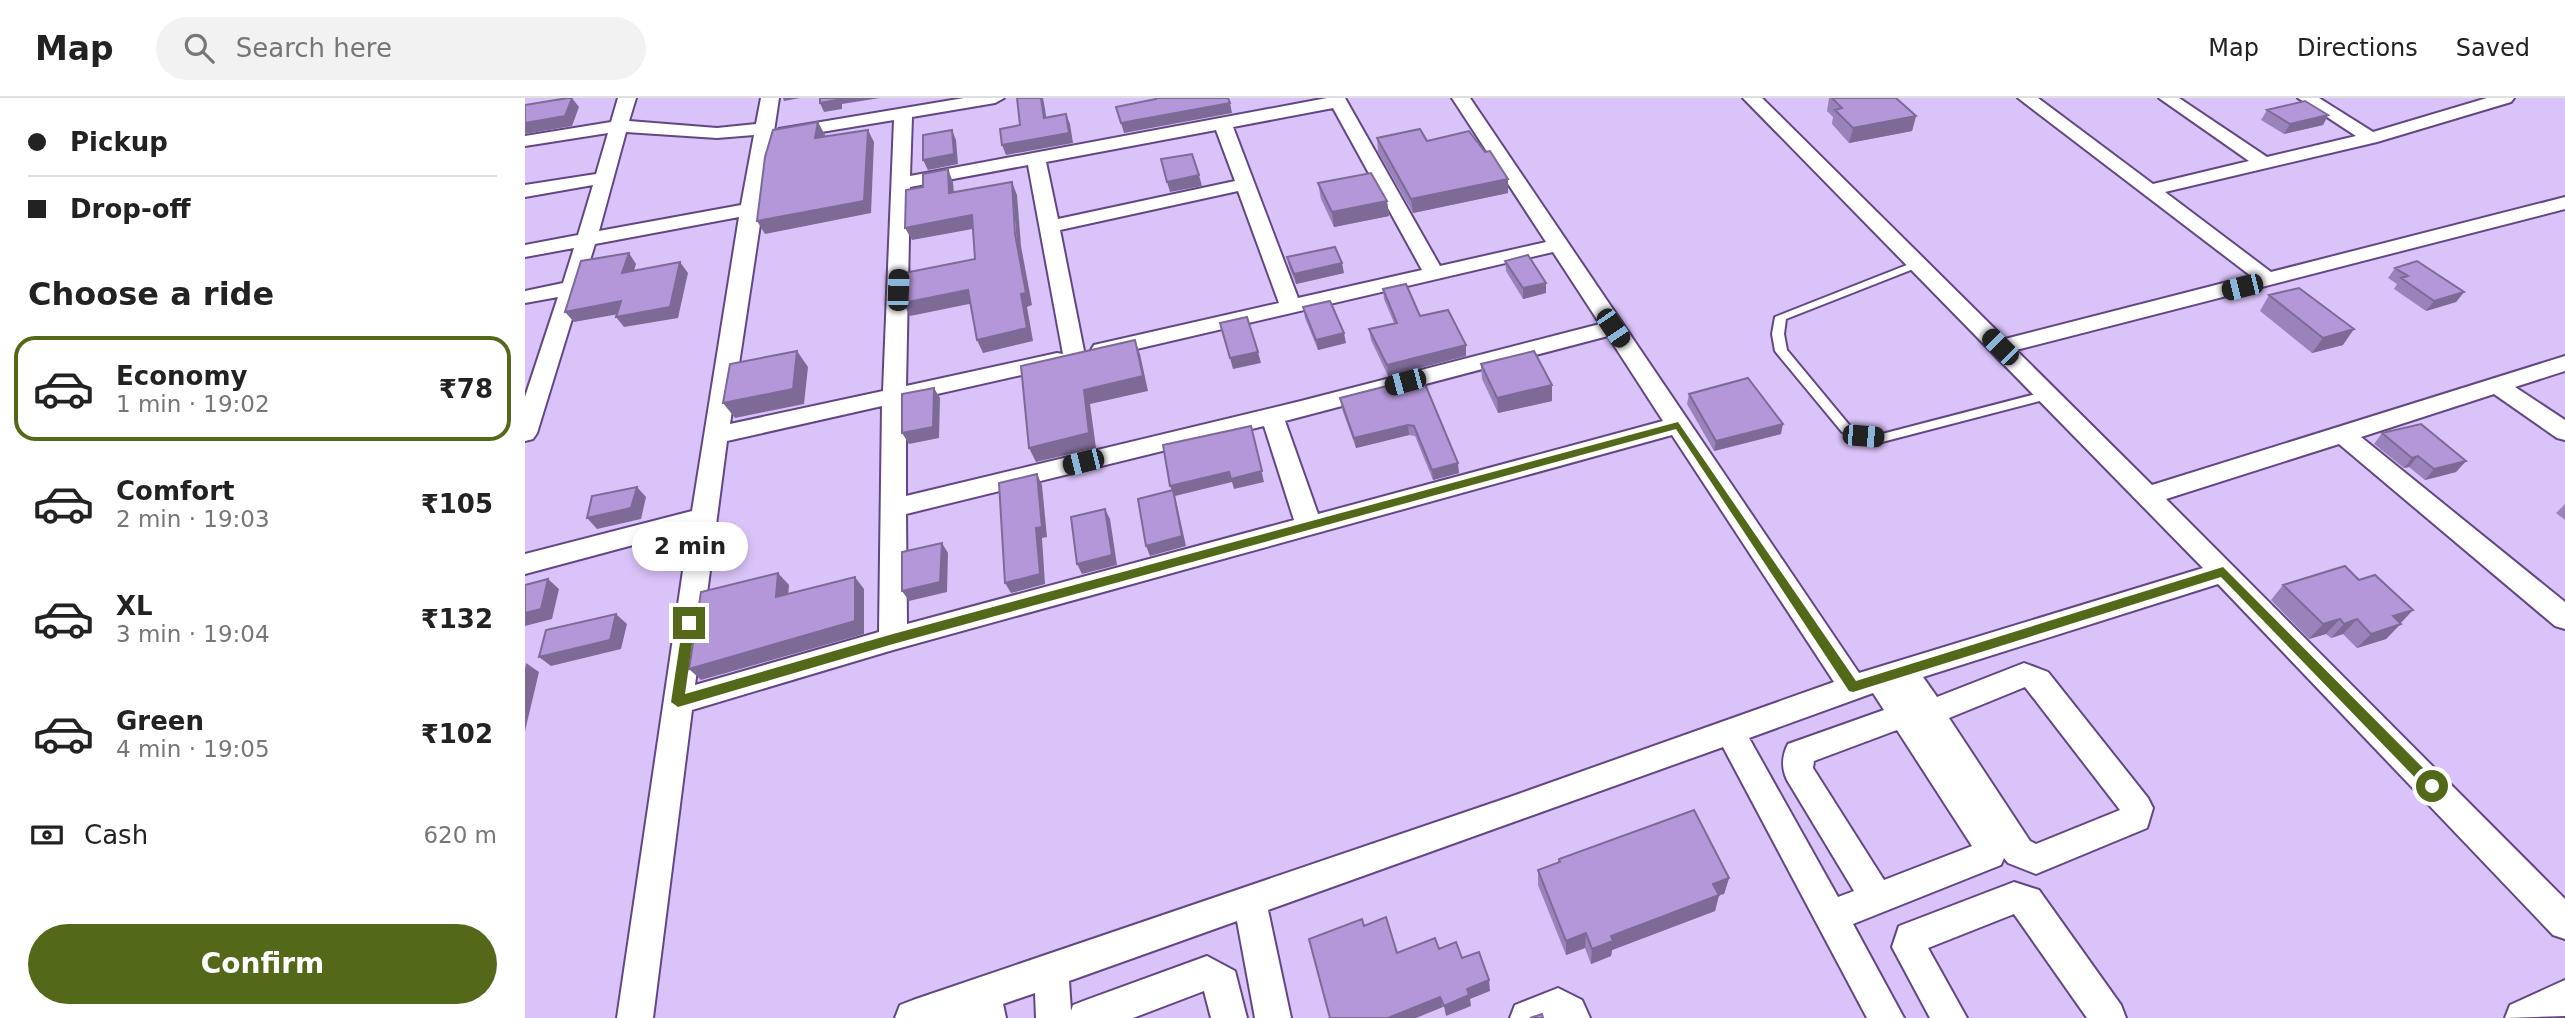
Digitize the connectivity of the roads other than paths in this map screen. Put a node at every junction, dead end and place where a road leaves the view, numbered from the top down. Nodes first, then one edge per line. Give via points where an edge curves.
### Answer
1 (627, 98) edge
2 (770, 98) edge
3 (995, 98) edge
4 (1461, 98) edge
5 (1752, 98) edge
6 (2027, 98) edge
7 (2168, 98) edge
8 (2307, 98) edge
9 (2505, 98) edge
10 (1338, 100) edge
11 (903, 114) junction
12 (1223, 124) junction
13 (619, 126) junction
14 (763, 133) junction
15 (2371, 138) junction
16 (525, 141) edge
17 (1036, 157) junction
18 (2264, 163) junction
19 (604, 178) junction
20 (901, 183) junction
21 (1245, 184) junction
22 (2151, 190) junction
23 (525, 191) edge
24 (2565, 203) edge
25 (750, 209) junction
26 (1049, 227) junction
27 (587, 239) junction
28 (1558, 245) junction
29 (525, 251) edge
30 (1917, 264) junction
31 (1434, 274) junction
32 (2269, 280) junction
33 (569, 288) junction
34 (525, 297) edge
35 (1291, 307) junction
36 (1613, 328) junction
37 (2000, 347) junction
38 (1074, 356) junction
39 (536, 362) edge
40 (2565, 363) edge
41 (2497, 385) junction
42 (894, 395) junction
43 (2046, 395) junction
44 (1272, 416) junction
45 (1678, 425) junction
46 (2565, 432) edge
47 (525, 433) edge
48 (2341, 433) junction
49 (717, 435) junction
50 (2145, 497) junction
51 (894, 508) junction
52 (704, 517) junction
53 (1309, 526) junction
54 (525, 564) edge
55 (2223, 572) junction
56 (2565, 618) edge
57 (893, 639) junction
58 (1878, 679) junction
59 (678, 702) junction
60 (1916, 714) junction
61 (1730, 732) junction
62 (1877, 899) junction
63 (1250, 902) junction
64 (1831, 916) junction
65 (2565, 923) edge
66 (1051, 971) junction
67 (2565, 998) edge
68 (986, 1006) edge
69 (635, 1018) edge
70 (913, 1018) edge
71 (1054, 1018) edge
72 (1086, 1018) edge
73 (1229, 1018) edge
74 (1273, 1018) edge
75 (1528, 1018) edge
76 (1572, 1018) edge
77 (1887, 1018) edge
78 (1949, 1018) edge
79 (2108, 1018) edge
80 (2523, 1018) edge

1 - 13 street
2 - 14 street
3 - 11 street
4 - 28 street
5 - 30 street
6 - 22 street
7 - 18 street
8 - 15 street
9 - 15 street
10 - 12 street
10 - 31 street
11 - 14 street
11 - 20 street
12 - 17 street
12 - 21 street
13 - 14 street
13 - 16 street
13 - 19 street
14 - 25 street
15 - 18 street
17 - 20 street
17 - 26 street
18 - 22 street
19 - 23 street
19 - 27 street
20 - 42 street
21 - 26 street
21 - 35 street
22 - 32 street
24 - 32 street
25 - 27 street
25 - 49 street
26 - 38 street
27 - 29 street
27 - 33 street
28 - 31 street
28 - 36 street
30 - 37 street
30 - 43 lane via 1781,317 1781,351 1846,429 1882,438
31 - 35 street
32 - 37 street
33 - 34 street
33 - 39 street
35 - 38 street
36 - 44 street
36 - 45 street
37 - 43 street
38 - 42 street
39 - 47 street
40 - 41 street
41 - 46 street
41 - 48 street
42 - 49 street
42 - 51 street
43 - 50 street
44 - 51 street
44 - 53 street
45 - 53 street
45 - 58 street
48 - 50 street
48 - 56 street
49 - 52 street
50 - 55 street
51 - 57 street
52 - 54 street
52 - 59 street
53 - 57 street
55 - 58 street
55 - 65 street
57 - 59 street
58 - 60 street
58 - 61 street
59 - 69 street
60 - 60 street via 2019,852 2036,859 2136,818 2137,808 2038,680 2024,675
60 - 62 street via 1987,838 1990,854
60 - 62 street via 1799,754 1798,770
61 - 63 street
61 - 64 street
62 - 64 street
63 - 66 street
63 - 74 street
64 - 77 street
66 - 68 street
66 - 71 street
67 - 80 street
68 - 70 street
72 - 73 street via 1207,973 1223,982
75 - 76 street via 1558,1006
78 - 79 street via 1909,947 1911,938 2014,898 2027,901

